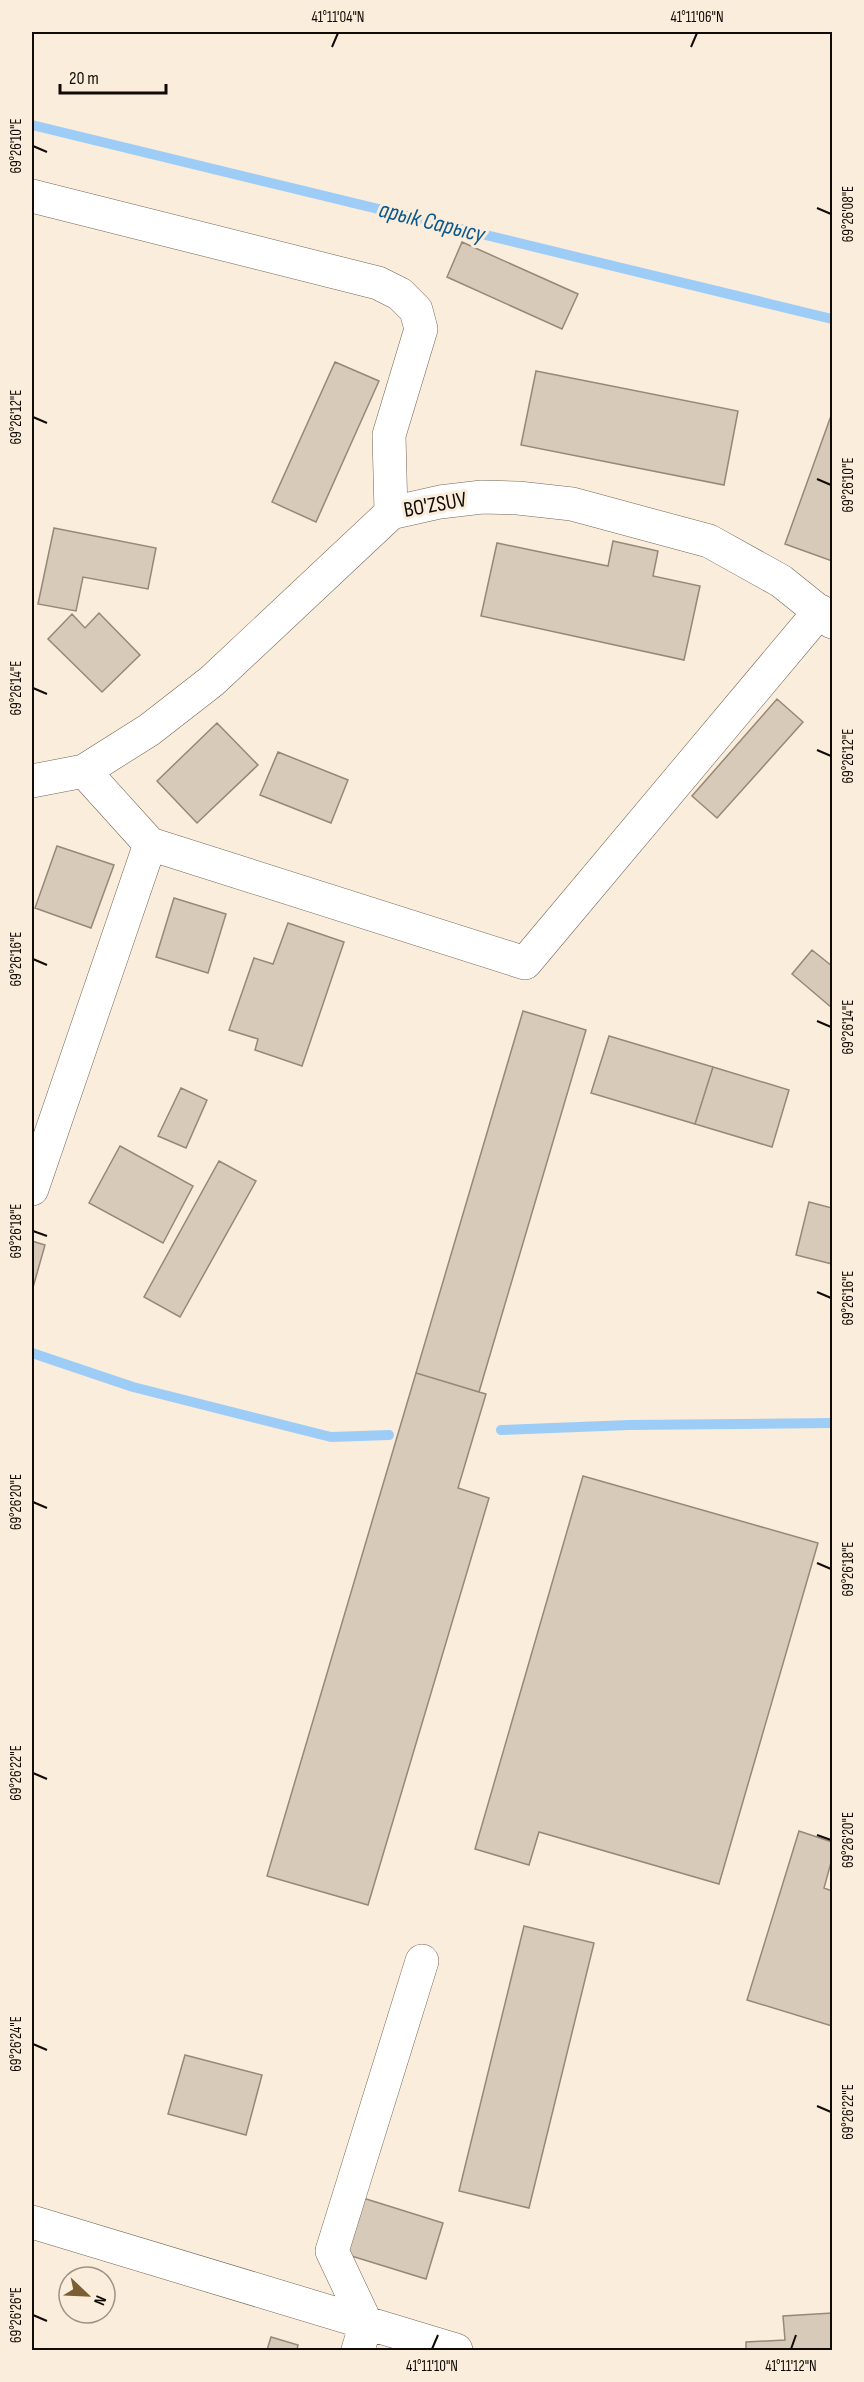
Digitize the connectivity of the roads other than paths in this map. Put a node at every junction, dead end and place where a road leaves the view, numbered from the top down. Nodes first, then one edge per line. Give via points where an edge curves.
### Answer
1 (32, 195) edge
2 (391, 513) junction
3 (826, 617) edge
4 (84, 771) junction
5 (32, 781) edge
6 (150, 844) junction
7 (32, 1189) edge
8 (422, 1961) dead end
9 (32, 2222) edge
10 (362, 2337) edge
11 (456, 2350) edge

1 - 2 street via 378,283 400,294 416,310 421,329 389,435
2 - 3 street, BO'ZSUV via 482,497 572,504 709,541 781,581
2 - 4 street, BO'ZSUV via 212,681 149,730
3 - 6 street via 525,963
4 - 5 street, BO'ZSUV
4 - 6 street
6 - 7 street
8 - 10 street via 332,2252
9 - 10 street
10 - 11 street

